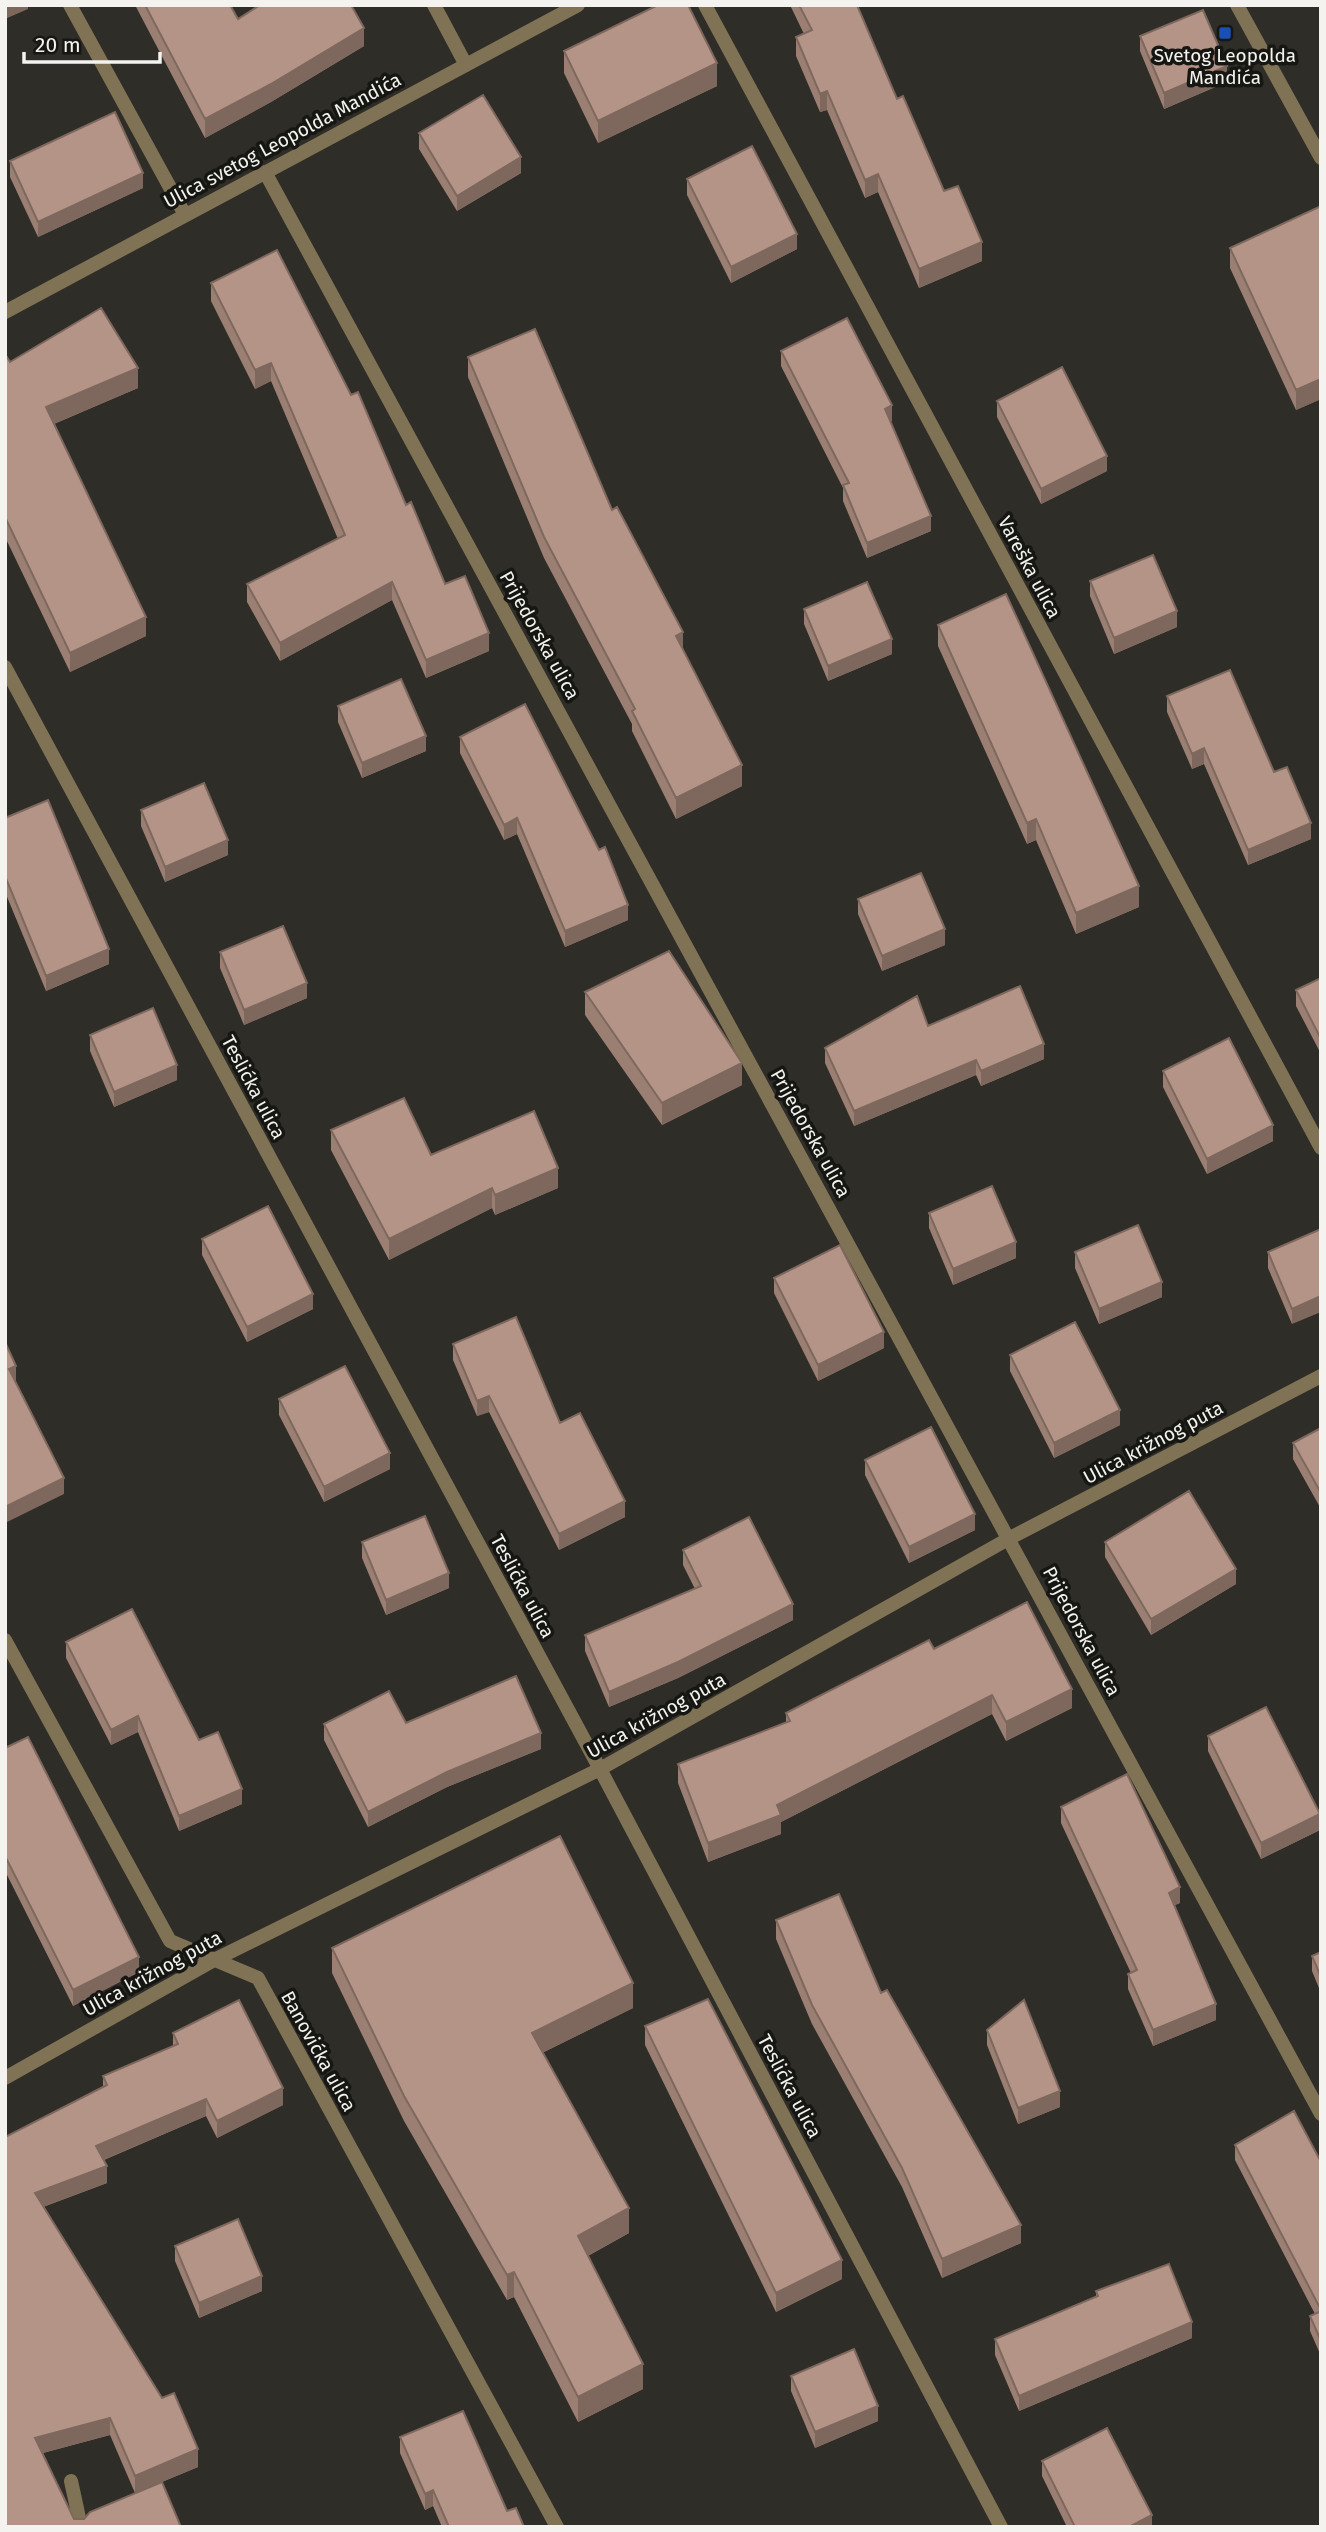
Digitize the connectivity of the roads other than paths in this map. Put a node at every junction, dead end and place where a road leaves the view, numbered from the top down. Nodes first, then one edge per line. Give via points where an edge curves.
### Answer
1 (70, 5) edge
2 (434, 5) edge
3 (578, 5) edge
4 (705, 5) edge
5 (1237, 5) edge
6 (466, 65) junction
7 (1321, 158) edge
8 (265, 172) junction
9 (184, 213) junction
10 (5, 312) edge
11 (5, 667) edge
12 (1321, 1147) edge
13 (1321, 1376) edge
14 (1010, 1538) junction
15 (5, 1640) edge
16 (600, 1769) junction
17 (216, 1959) junction
18 (5, 2078) edge
19 (1321, 2114) edge
20 (71, 2481) dead end
21 (81, 2527) edge
22 (557, 2527) edge
23 (1001, 2527) edge

1 - 9 street
2 - 6 street
3 - 6 street, Ulica svetog Leopolda Mandića
4 - 12 street, Vareška ulica
5 - 7 street
6 - 8 street, Ulica svetog Leopolda Mandića
8 - 9 street, Ulica svetog Leopolda Mandića
8 - 14 street, Prijedorska ulica
9 - 10 street, Ulica svetog Leopolda Mandića
11 - 16 street, Teslićka ulica
13 - 14 street, Ulica križnog puta
14 - 16 street, Ulica križnog puta
14 - 19 street, Prijedorska ulica
15 - 17 street, Banovićka ulica via 170,1941
16 - 17 street, Ulica križnog puta
16 - 23 street, Teslićka ulica
17 - 18 street, Ulica križnog puta
17 - 22 street, Banovićka ulica via 258,1978
20 - 21 street

